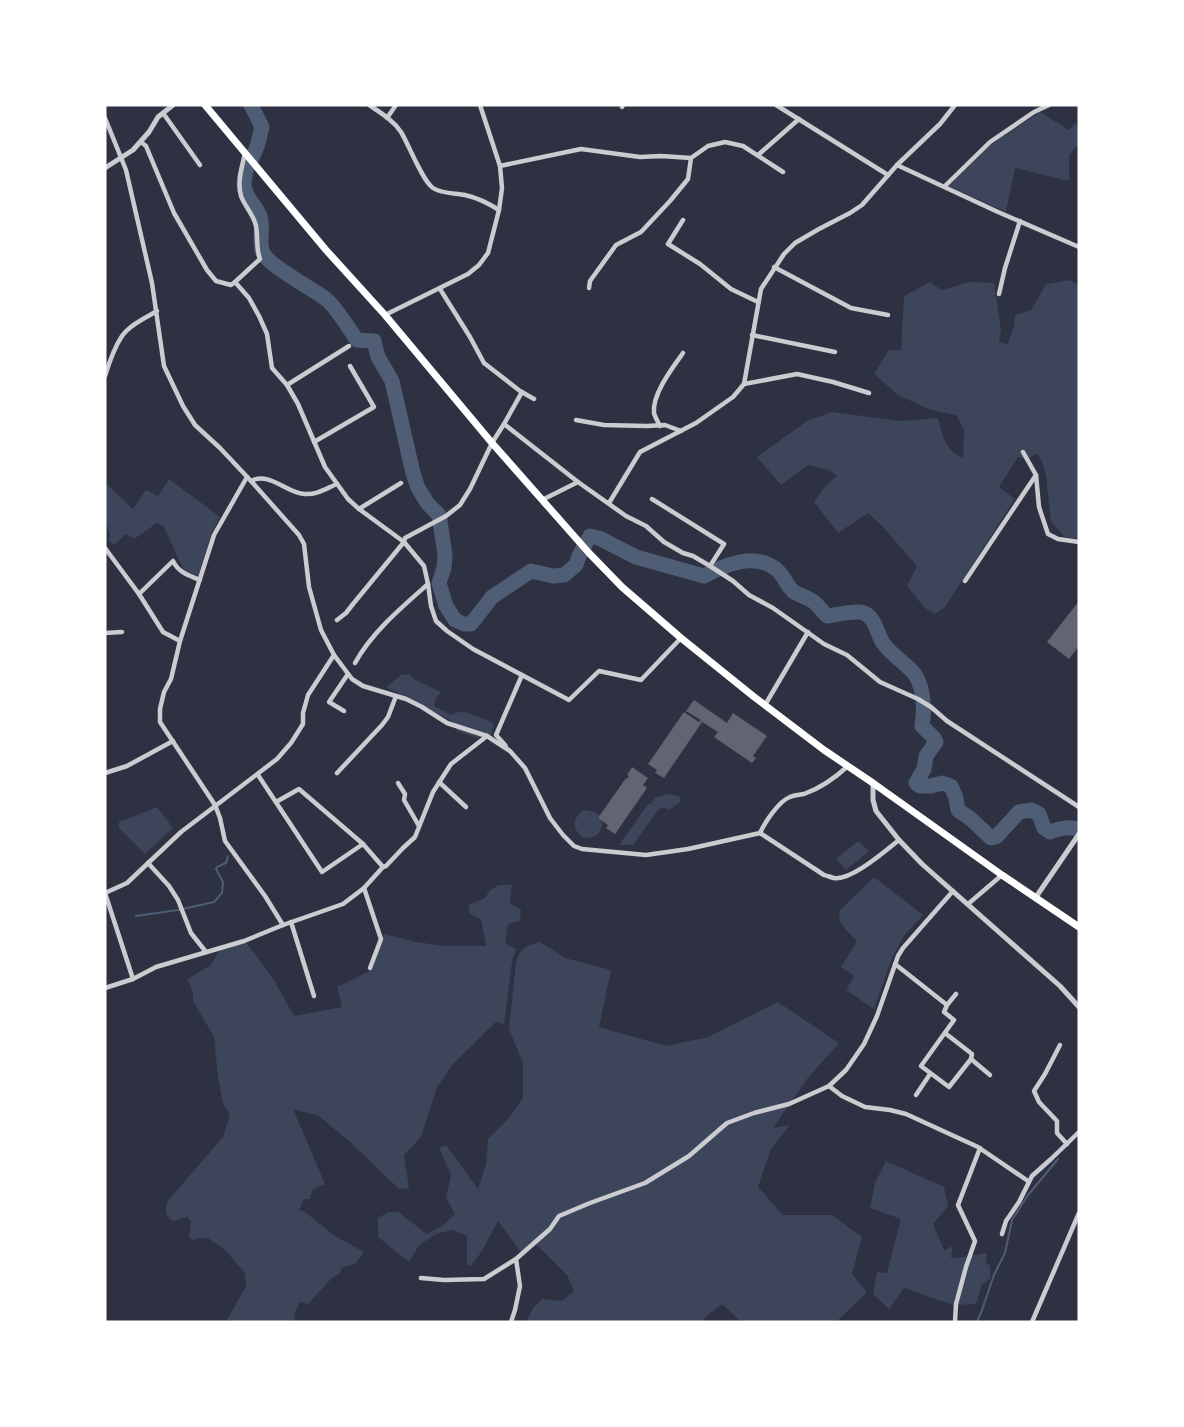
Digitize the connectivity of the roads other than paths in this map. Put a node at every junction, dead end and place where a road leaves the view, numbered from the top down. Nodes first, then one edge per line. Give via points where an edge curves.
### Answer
1 (173, 105) edge
2 (205, 105) edge
3 (369, 105) edge
4 (396, 105) edge
5 (480, 105) edge
6 (776, 105) edge
7 (955, 105) edge
8 (1049, 105) edge
9 (163, 113) junction
10 (105, 118) edge
11 (387, 118) junction
12 (799, 119) junction
13 (141, 141) junction
14 (758, 155) junction
15 (121, 157) junction
16 (249, 158) junction
17 (691, 158) junction
18 (200, 165) dead end
19 (897, 165) junction
20 (501, 166) junction
21 (105, 168) edge
22 (783, 172) dead end
23 (888, 175) junction
24 (945, 186) junction
25 (499, 210) junction
26 (683, 220) dead end
27 (1020, 221) junction
28 (1079, 247) edge
29 (774, 267) junction
30 (235, 282) junction
31 (589, 288) dead end
32 (440, 289) junction
33 (999, 294) dead end
34 (758, 302) junction
35 (157, 311) junction
36 (385, 315) junction
37 (888, 315) dead end
38 (752, 335) junction
39 (349, 346) dead end
40 (835, 352) dead end
41 (683, 353) dead end
42 (350, 366) dead end
43 (105, 376) edge
44 (744, 384) junction
45 (287, 385) junction
46 (521, 391) junction
47 (869, 393) dead end
48 (534, 399) dead end
49 (576, 420) dead end
50 (504, 424) junction
51 (660, 426) junction
52 (681, 431) junction
53 (314, 442) junction
54 (492, 443) junction
55 (1023, 452) dead end
56 (1036, 475) junction
57 (249, 479) junction
58 (578, 482) junction
59 (401, 483) dead end
60 (337, 484) junction
61 (652, 499) dead end
62 (542, 500) junction
63 (609, 503) junction
64 (359, 509) junction
65 (404, 542) junction
66 (1079, 542) edge
67 (105, 548) edge
68 (710, 566) junction
69 (200, 580) junction
70 (966, 581) dead end
71 (428, 584) junction
72 (139, 594) junction
73 (337, 620) dead end
74 (122, 632) dead end
75 (808, 632) junction
76 (105, 633) edge
77 (681, 638) junction
78 (180, 641) junction
79 (334, 655) junction
80 (355, 663) dead end
81 (348, 674) junction
82 (522, 675) junction
83 (396, 696) junction
84 (765, 706) junction
85 (344, 711) dead end
86 (487, 736) junction
87 (173, 741) junction
88 (506, 748) junction
89 (848, 766) junction
90 (105, 773) edge
91 (337, 773) dead end
92 (258, 775) junction
93 (439, 782) junction
94 (398, 783) dead end
95 (873, 783) junction
96 (276, 802) junction
97 (215, 805) junction
98 (466, 807) dead end
99 (1079, 807) edge
100 (419, 826) junction
101 (760, 833) junction
102 (1077, 836) edge
103 (899, 840) junction
104 (363, 844) junction
105 (148, 863) junction
106 (383, 867) junction
107 (1002, 875) junction
108 (364, 888) junction
109 (953, 891) junction
110 (105, 893) edge
111 (1036, 897) junction
112 (968, 904) junction
113 (291, 922) junction
114 (283, 925) junction
115 (1079, 927) edge
116 (206, 952) junction
117 (895, 964) junction
118 (370, 968) dead end
119 (133, 979) junction
120 (105, 988) edge
121 (956, 994) dead end
122 (314, 996) dead end
123 (947, 1005) junction
124 (1079, 1007) edge
125 (945, 1033) junction
126 (1060, 1045) dead end
127 (971, 1059) junction
128 (930, 1074) junction
129 (990, 1075) dead end
130 (830, 1086) junction
131 (915, 1095) dead end
132 (1079, 1132) edge
133 (1067, 1144) junction
134 (980, 1148) junction
135 (1028, 1181) junction
136 (1079, 1213) edge
137 (1002, 1234) dead end
138 (516, 1259) junction
139 (421, 1278) dead end
140 (511, 1322) edge
141 (956, 1322) edge
142 (1032, 1322) edge

1 - 9 street
2 - 16 highway
3 - 11 street
4 - 11 street
5 - 20 street
6 - 12 street
7 - 19 street
8 - 24 street via 990,142
9 - 13 street
9 - 18 street
10 - 15 street
11 - 25 street via 401,132 432,188 477,198
12 - 14 street
12 - 23 street
13 - 15 street
13 - 30 street via 174,213 207,270 216,281 231,285
14 - 17 street via 725,142 708,146
14 - 22 street
15 - 21 street
15 - 35 street
16 - 30 street via 239,184 241,197 256,224 260,259
16 - 36 highway
17 - 20 street via 640,157 581,149
17 - 31 street via 688,179 641,232 616,246
19 - 23 street
19 - 24 street
20 - 25 street
23 - 29 street via 862,205 795,243
24 - 27 street
25 - 32 street via 488,253 468,274
26 - 34 street via 668,244 731,289
27 - 28 street
27 - 33 street
29 - 34 street
29 - 37 street via 851,308
30 - 45 street via 259,316 267,334 272,368
32 - 36 street
32 - 46 street via 483,363
34 - 38 street
35 - 43 street via 123,336
35 - 57 street via 164,366 183,406 195,425
36 - 54 highway
38 - 40 street
38 - 44 street
39 - 45 street
41 - 51 street via 661,386 655,405 654,414
42 - 53 street via 374,407
44 - 47 street via 797,374
44 - 52 street via 720,407
45 - 53 street
46 - 48 street
46 - 50 street
49 - 51 street
50 - 54 street
50 - 58 street
51 - 52 street
52 - 63 street via 640,452
53 - 60 street
54 - 62 highway
54 - 65 street via 460,506
55 - 56 street
56 - 66 street via 1039,507 1048,534
56 - 70 street
57 - 60 street via 273,481 305,494
57 - 69 street via 214,536
57 - 79 street via 304,544 309,586 321,630
58 - 62 street
58 - 63 street
59 - 64 street
60 - 64 street
61 - 68 street via 724,544
62 - 77 highway via 622,587
63 - 68 street via 664,542
64 - 65 street
65 - 71 street via 424,566
65 - 73 street
67 - 72 street
68 - 75 street
69 - 72 street via 181,572 173,561
69 - 78 street
71 - 80 street via 399,609
71 - 82 street via 431,606 441,626 473,649
72 - 78 street via 163,632
74 - 76 street
75 - 84 street
75 - 99 street via 847,655 880,682 931,707
77 - 82 street via 641,681 599,671 569,700
77 - 84 highway
78 - 87 street via 160,709 160,722
79 - 81 street
79 - 92 street via 308,695 303,724 291,743
81 - 83 street via 363,686
81 - 85 street via 329,702
82 - 88 street via 496,735
83 - 86 street via 447,723
83 - 91 street via 382,725
84 - 89 highway
86 - 88 street
86 - 93 street via 451,764
87 - 90 street via 127,766
87 - 97 street
88 - 101 street via 525,768 550,818 574,846 582,849 646,855
89 - 95 highway
89 - 101 street via 821,786 789,797
92 - 96 street
92 - 97 street
93 - 98 street
93 - 100 street
94 - 100 street
95 - 103 street via 876,811
95 - 107 highway
96 - 104 street via 299,789
96 - 104 street via 322,872
97 - 105 street
97 - 114 street via 225,841
100 - 106 street via 415,837
101 - 103 street via 836,879 855,872
102 - 111 street
103 - 109 street
104 - 106 street
105 - 110 street via 127,883
105 - 116 street via 174,893 191,933
106 - 108 street
107 - 111 highway
107 - 112 street
108 - 113 street via 343,904
108 - 118 street via 381,939
109 - 112 street
109 - 117 street via 903,948
110 - 119 street
111 - 115 highway
112 - 124 street
113 - 114 street
113 - 122 street
114 - 116 street
116 - 119 street via 156,967
117 - 123 street
117 - 130 street via 864,1044
119 - 120 street
121 - 123 street
123 - 125 street via 944,1012 954,1020
125 - 127 street via 972,1054
125 - 128 street via 921,1066
126 - 133 street via 1034,1091 1058,1121 1057,1133
127 - 128 street via 949,1087
127 - 129 street
128 - 131 street
130 - 134 street via 865,1107 906,1114
130 - 138 street via 789,1104 727,1123 689,1156 645,1183 559,1216
132 - 133 street
133 - 135 street
134 - 135 street
134 - 141 street via 958,1204 975,1241 956,1304
135 - 137 street
136 - 142 street
138 - 139 street via 484,1280
138 - 140 street via 520,1286

